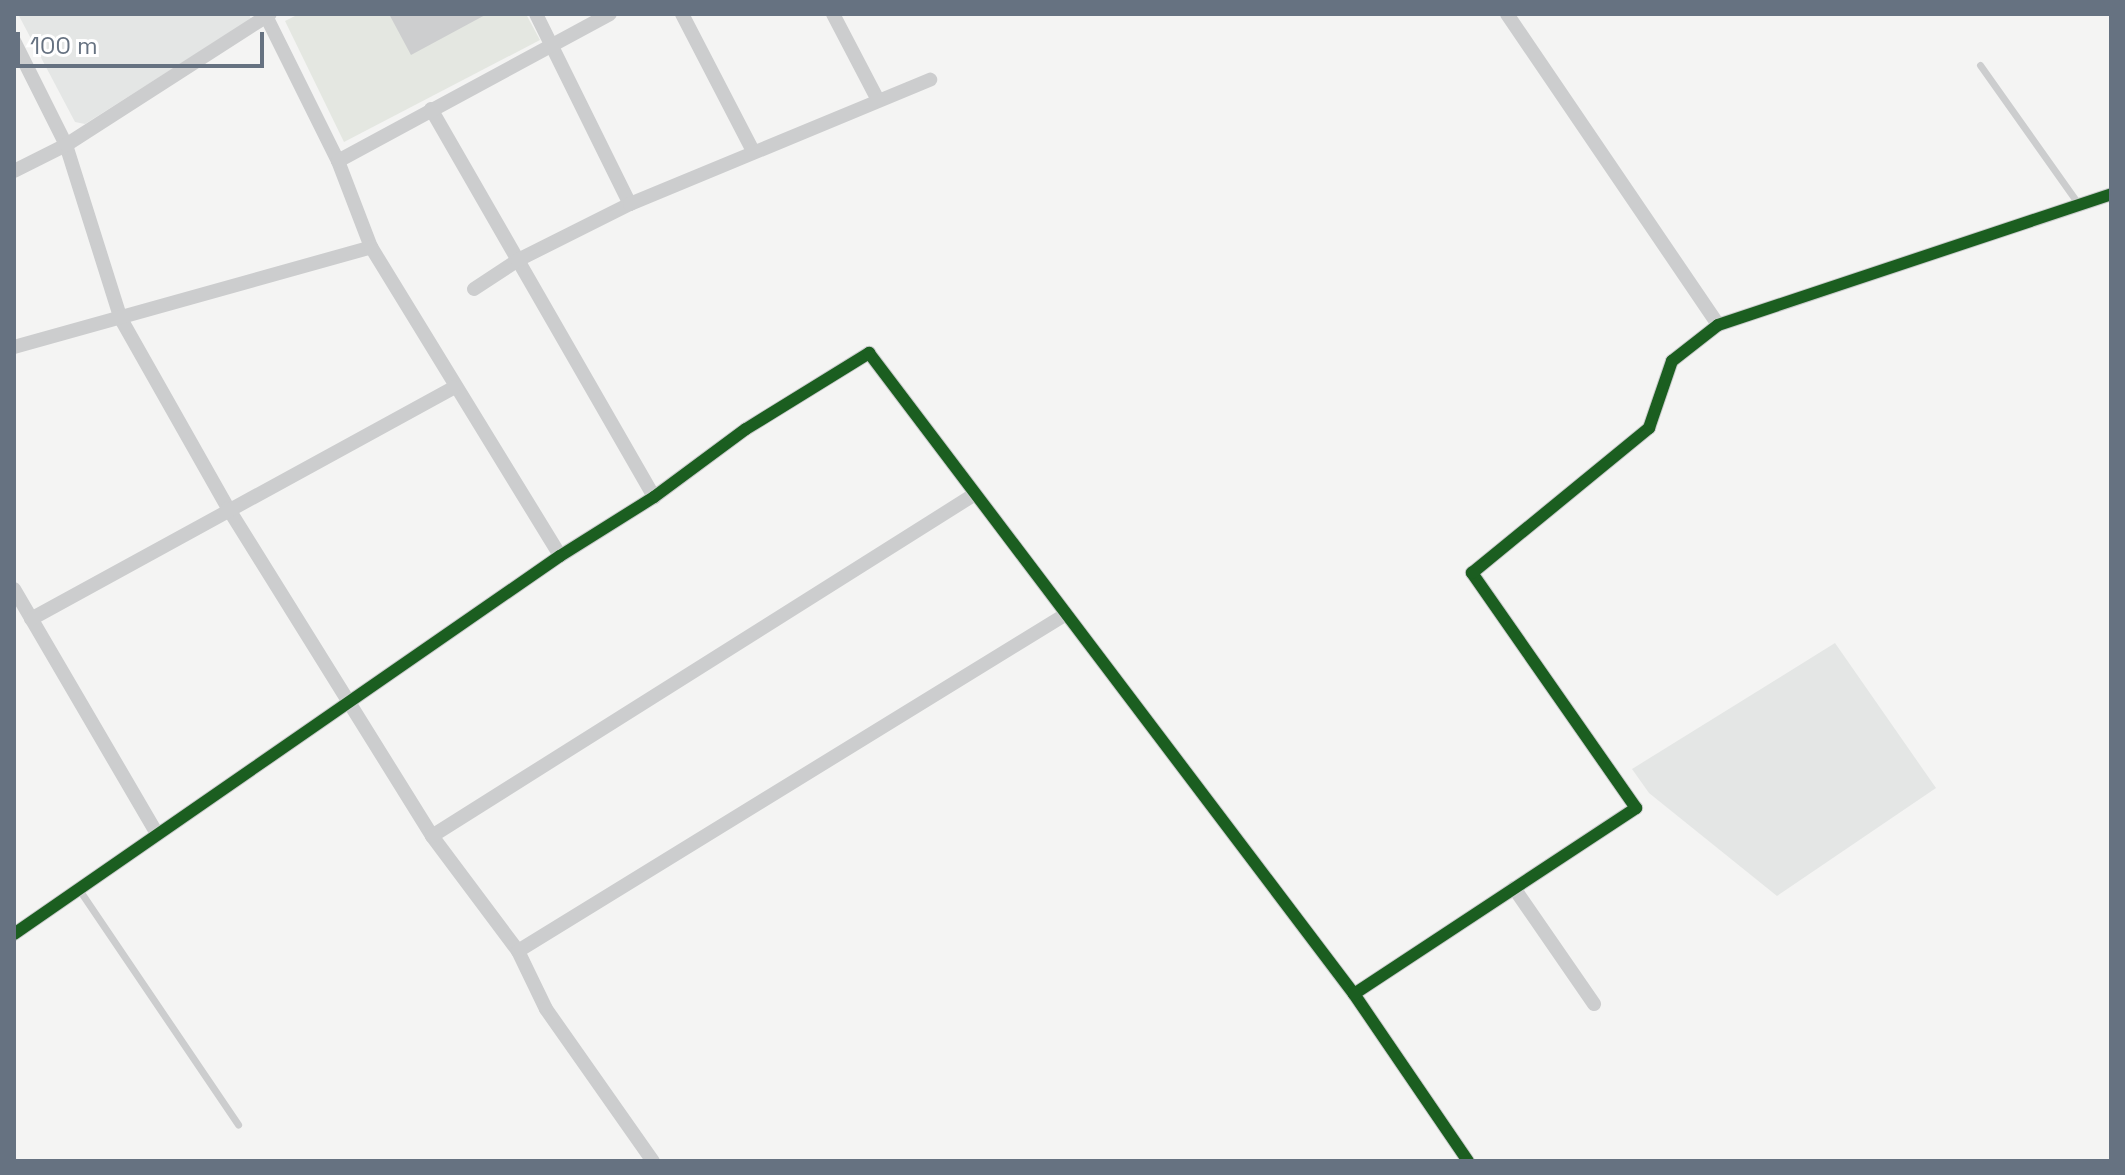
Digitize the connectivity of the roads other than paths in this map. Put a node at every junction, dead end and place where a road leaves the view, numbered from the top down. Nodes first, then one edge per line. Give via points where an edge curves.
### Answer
1 (536, 14) edge
2 (610, 14) edge
3 (682, 14) edge
4 (833, 14) edge
5 (1507, 14) edge
6 (267, 15) edge
7 (14, 41) edge
8 (553, 45) junction
9 (1980, 65) dead end
10 (930, 80) dead end
11 (878, 100) junction
12 (431, 109) junction
13 (66, 145) junction
14 (752, 149) junction
15 (338, 161) junction
16 (14, 171) edge
17 (2111, 194) edge
18 (630, 204) junction
19 (2079, 205) junction
20 (371, 247) junction
21 (518, 260) junction
22 (474, 289) dead end
23 (121, 319) junction
24 (1718, 325) junction
25 (14, 347) edge
26 (454, 387) junction
27 (972, 496) junction
28 (654, 497) junction
29 (228, 508) junction
30 (560, 556) junction
31 (14, 589) edge
32 (1063, 616) junction
33 (31, 619) junction
34 (347, 702) junction
35 (157, 834) junction
36 (432, 836) junction
37 (1514, 888) junction
38 (80, 891) junction
39 (14, 934) edge
40 (518, 951) junction
41 (1354, 994) junction
42 (1594, 1004) dead end
43 (238, 1124) dead end
44 (653, 1161) edge
45 (1468, 1161) edge

1 - 8 street
2 - 8 street
3 - 14 street
4 - 11 street
5 - 24 street
6 - 13 street
6 - 15 street
7 - 13 street
8 - 12 street
8 - 18 street
9 - 19 lane
10 - 11 street
11 - 14 street
12 - 15 street
12 - 21 street
13 - 16 street
13 - 23 street
14 - 18 street
15 - 20 street
17 - 19 street
18 - 21 street
19 - 24 street
20 - 23 street
20 - 26 street
21 - 22 street
21 - 28 street
23 - 25 street
23 - 29 street
24 - 37 street via 1672,361 1649,428 1472,573 1636,808
26 - 29 street
26 - 30 street
27 - 28 street via 869,353 746,429
27 - 32 street
27 - 36 street
28 - 30 street
29 - 33 street
29 - 34 street
30 - 34 street
31 - 33 street
32 - 40 street
32 - 41 street
33 - 35 street
34 - 35 street
34 - 36 street
35 - 38 street
36 - 40 street
37 - 41 street
37 - 42 street
38 - 39 street
38 - 43 lane
40 - 44 street via 546,1009
41 - 45 street

